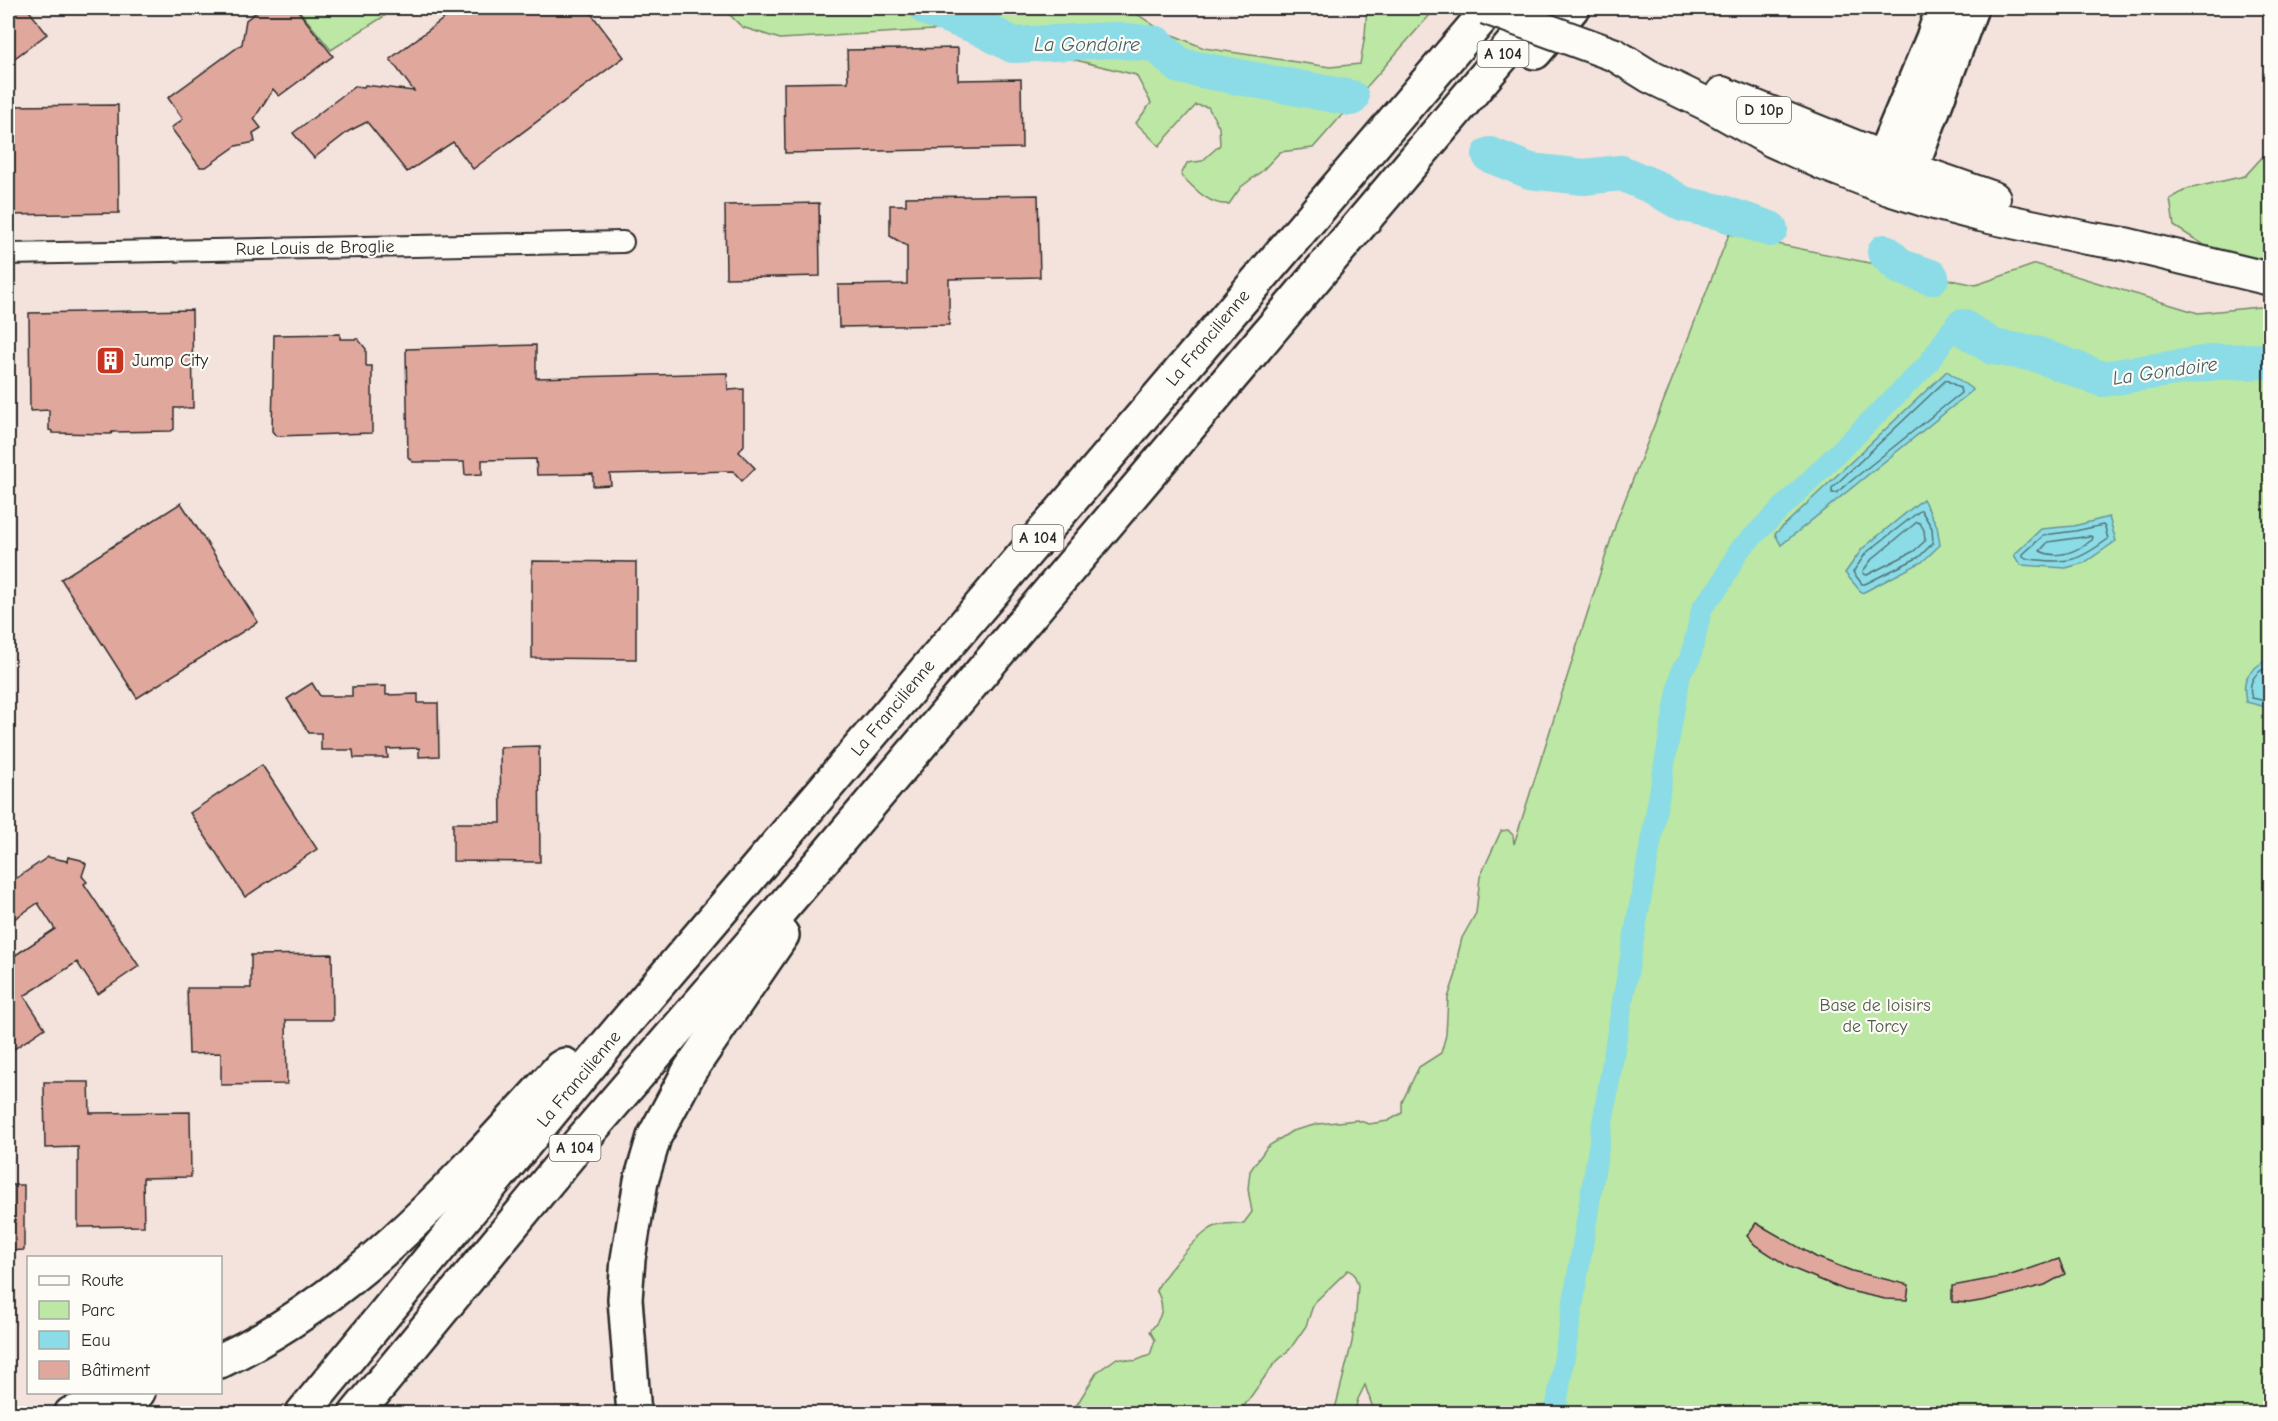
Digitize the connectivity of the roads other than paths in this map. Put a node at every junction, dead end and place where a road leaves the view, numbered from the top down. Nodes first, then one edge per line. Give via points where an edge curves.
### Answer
1 (1488, 8) edge
2 (1543, 8) edge
3 (1572, 8) edge
4 (1943, 8) edge
5 (1971, 8) edge
6 (1470, 21) edge
7 (1615, 55) junction
8 (1464, 101) junction
9 (1897, 164) junction
10 (623, 242) dead end
11 (2125, 244) junction
12 (8, 254) edge
13 (2271, 279) edge
14 (799, 888) junction
15 (609, 1042) junction
16 (222, 1360) edge
17 (132, 1394) edge
18 (71, 1413) edge
19 (302, 1413) edge
20 (356, 1413) edge
21 (634, 1413) edge

1 - 6 highway, La Francilienne / A 104
1 - 7 main road, D 10p, bridge
2 - 8 highway, A 104
3 - 8 highway via 1507,84
4 - 9 highway
5 - 9 highway
6 - 15 highway, La Francilienne / A 104
7 - 9 main road, D 10p via 1653,66
7 - 11 main road, D 10p via 1773,141 1859,177 1980,215
8 - 14 highway, A 104
9 - 11 main road, D 10p
10 - 12 street, Rue Louis de Broglie
11 - 13 main road, D 10p
14 - 20 highway, A 104 via 581,1141
14 - 21 highway via 789,925 690,1070 654,1137 641,1181 625,1299
15 - 16 highway via 560,1068 462,1175 389,1247 321,1302 259,1342
15 - 19 highway, La Francilienne / A 104
17 - 18 highway

